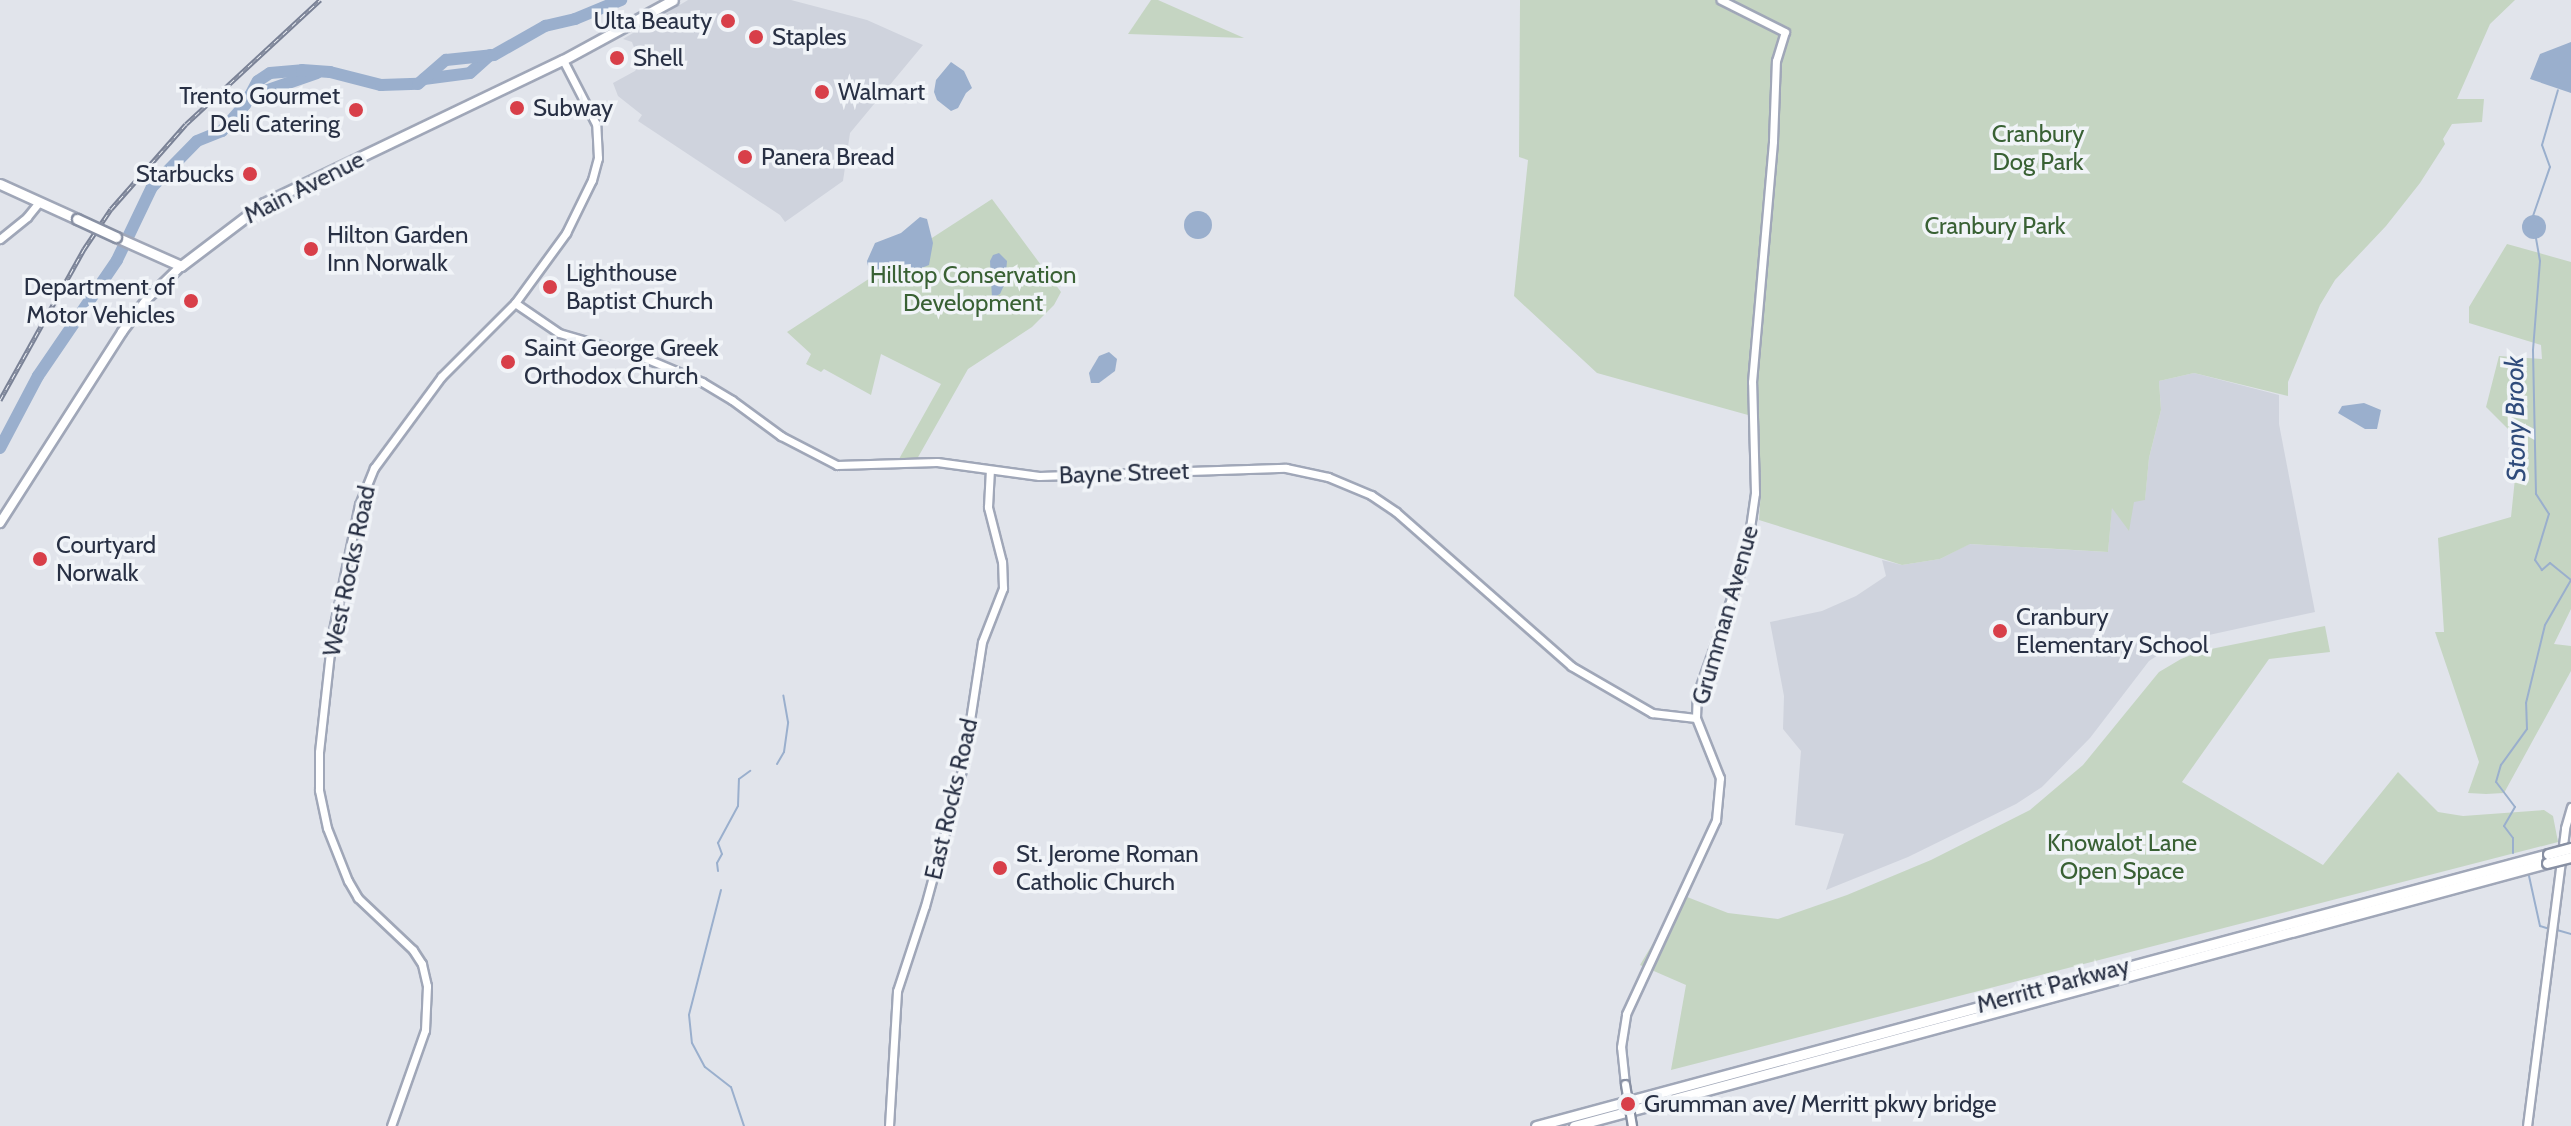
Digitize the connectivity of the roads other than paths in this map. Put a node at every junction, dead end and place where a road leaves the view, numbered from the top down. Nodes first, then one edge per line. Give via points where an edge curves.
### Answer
1 (673, 0) edge
2 (1721, 0) edge
3 (563, 60) junction
4 (0, 184) edge
5 (39, 202) junction
6 (0, 239) edge
7 (181, 266) junction
8 (515, 303) junction
9 (990, 472) junction
10 (0, 523) edge
11 (1696, 718) junction
12 (2571, 807) edge
13 (2571, 848) edge
14 (2571, 857) edge
15 (2548, 859) junction
16 (391, 1126) edge
17 (889, 1126) edge
18 (1536, 1126) edge
19 (1574, 1126) edge
20 (1632, 1126) edge
21 (2527, 1126) edge

1 - 3 highway, Main Avenue
2 - 11 street, Grumman Avenue via 1785,32 1776,61 1752,382 1753,515 1746,556 1697,695
3 - 7 highway, Main Avenue via 264,203
3 - 8 street, West Rocks Road via 596,124 597,166 566,233
4 - 5 highway
5 - 6 street
5 - 7 highway, bridge
7 - 10 main road, Main Avenue via 122,332
8 - 9 street, Bayne Street via 559,333 702,382 828,462 859,467 937,462
8 - 16 street, West Rocks Road via 441,377 374,468 359,505 332,635 319,752 327,828 358,898 413,950 427,986 427,1023
9 - 11 street, Bayne Street via 1039,476 1278,468 1328,477 1396,512 1571,666 1652,713
9 - 17 street, East Rocks Road via 988,507 1003,588 982,642 963,766 897,991
11 - 20 street, Grumman Avenue, bridge via 1720,778 1719,805 1713,829 1626,1014 1621,1047
12 - 21 street
13 - 15 highway, Merritt Parkway, bridge
14 - 15 highway, Merritt Parkway, bridge
15 - 18 highway, Merritt Parkway
15 - 19 highway, Merritt Parkway

